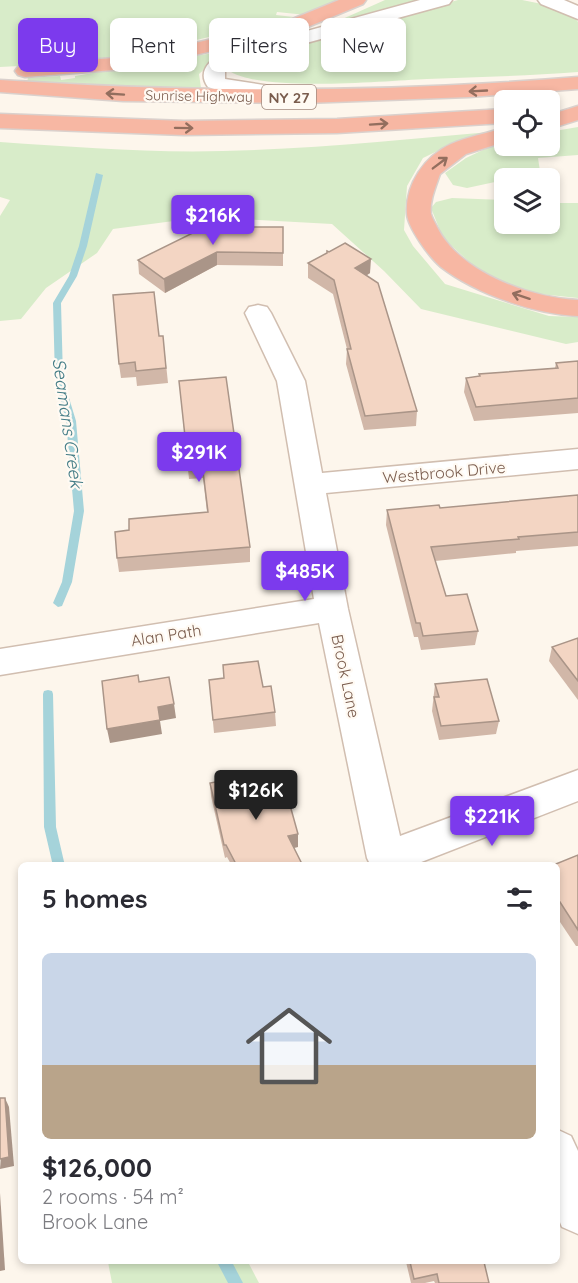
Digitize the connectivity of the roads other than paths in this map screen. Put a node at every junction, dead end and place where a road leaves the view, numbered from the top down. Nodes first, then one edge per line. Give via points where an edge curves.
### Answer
1 (356, 0) edge
2 (442, 0) edge
3 (548, 0) edge
4 (578, 13) edge
5 (0, 72) edge
6 (578, 83) edge
7 (0, 86) edge
8 (313, 97) junction
9 (578, 112) edge
10 (560, 113) edge
11 (494, 117) edge
12 (560, 118) edge
13 (0, 121) edge
14 (494, 138) edge
15 (578, 308) edge
16 (258, 313) dead end
17 (578, 459) edge
18 (310, 484) junction
19 (332, 609) junction
20 (0, 662) edge
21 (578, 785) edge
22 (389, 862) edge
23 (560, 1162) edge
24 (578, 1211) edge

1 - 5 highway via 291,27 140,62
2 - 8 street via 230,58 217,64 213,74 215,83 226,87
3 - 4 street
6 -> 8 highway, Sunrise Highway / NY 27 via 429,94
8 -> 7 highway, Sunrise Highway / NY 27 via 140,95
9 - 10 highway
9 - 12 highway
13 -> 11 highway, Sunrise Highway / NY 27 via 184,128 337,126
15 -> 14 highway via 555,307 486,284 449,261 431,240 419,215 429,171 458,149
16 - 18 street, Brook Lane via 291,381
17 - 18 street, Westbrook Drive
18 - 19 street, Brook Lane
19 - 20 street, Alan Path
19 - 22 street, Brook Lane
21 - 22 street
23 - 24 street

